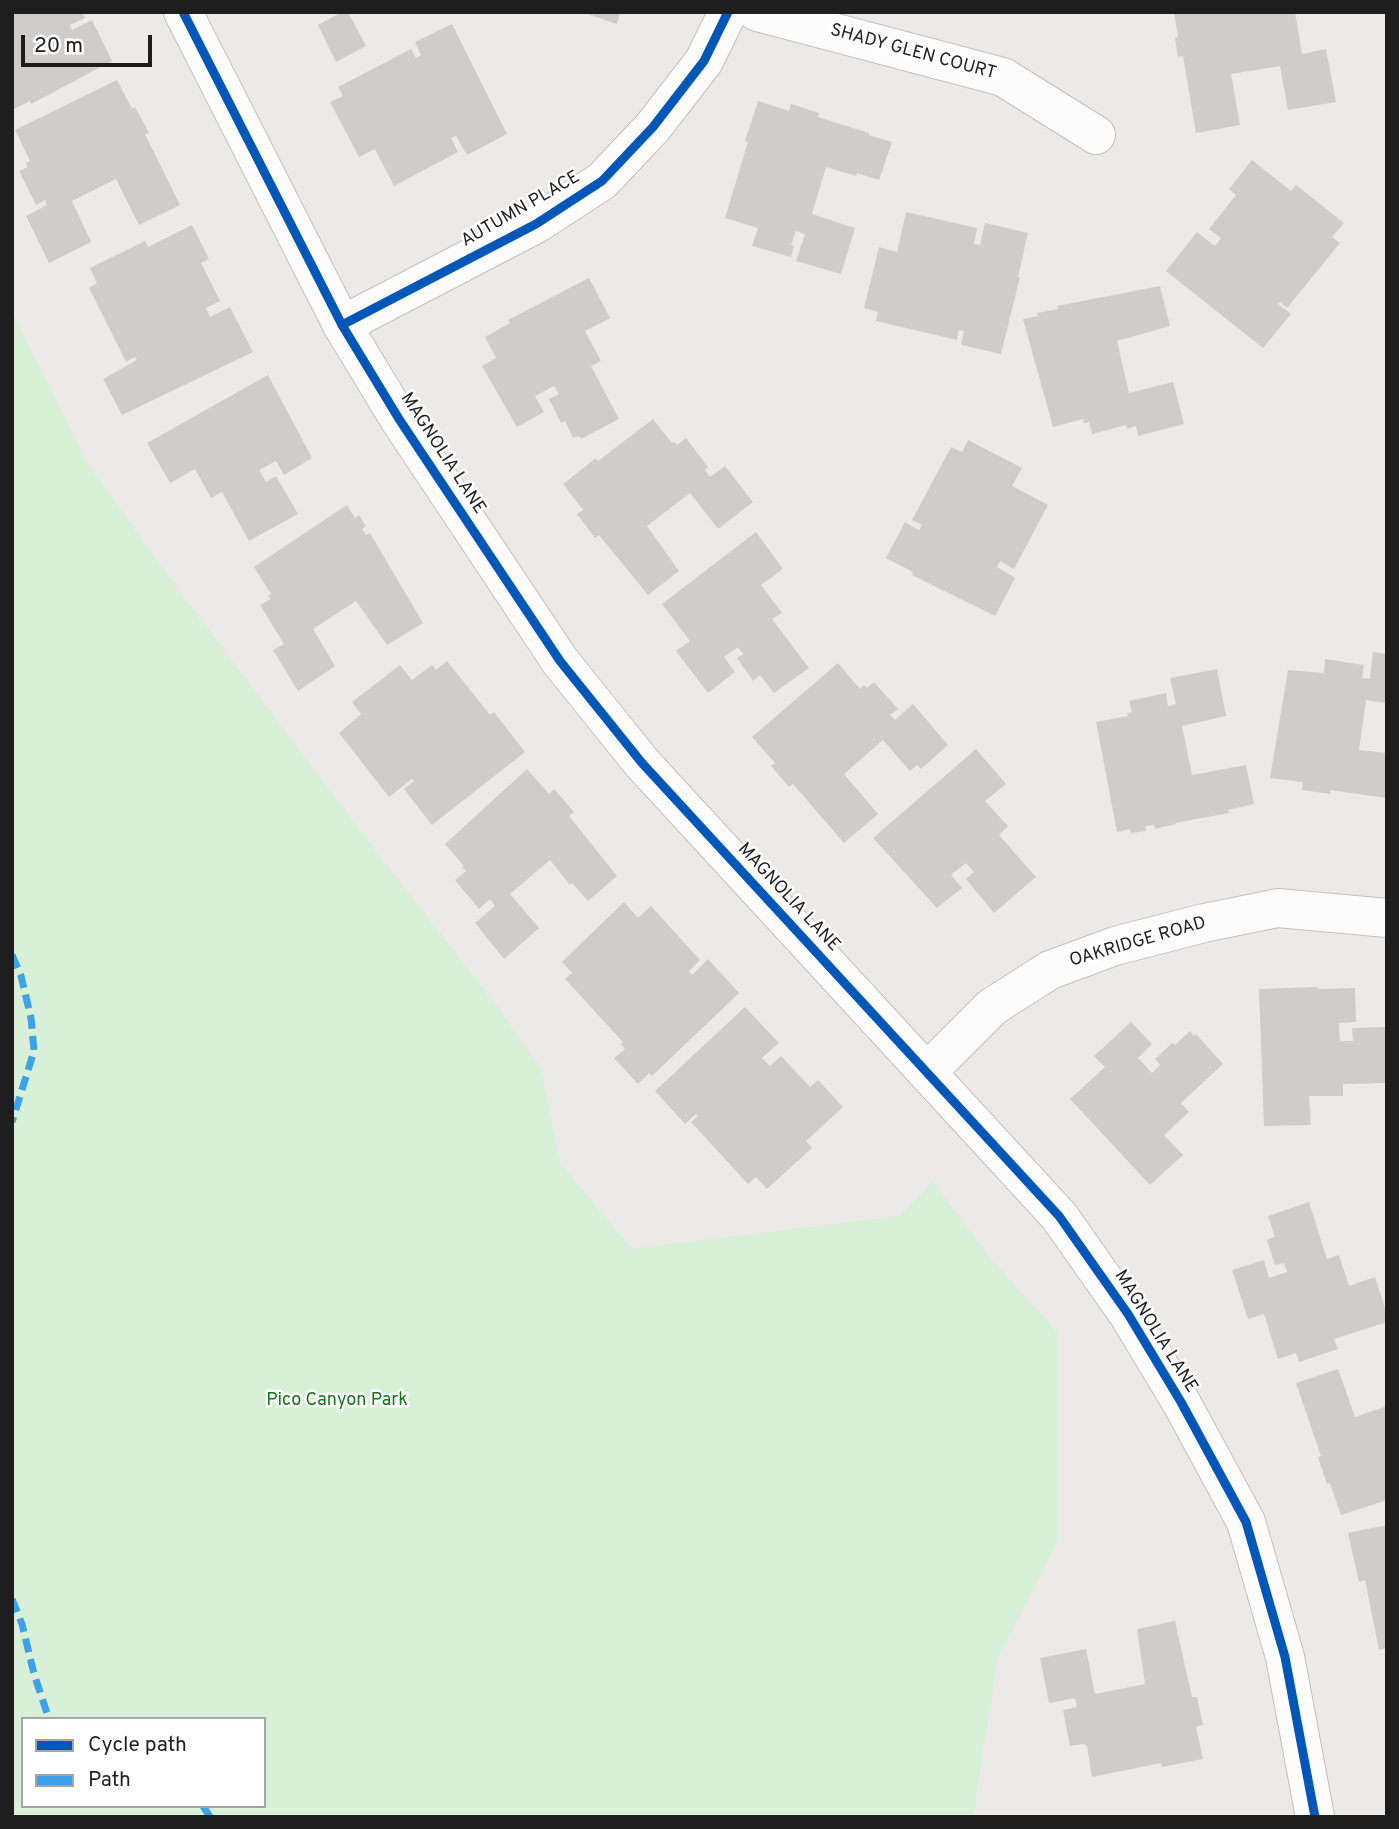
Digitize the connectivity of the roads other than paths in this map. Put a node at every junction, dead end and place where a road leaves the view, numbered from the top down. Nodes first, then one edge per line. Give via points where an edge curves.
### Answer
1 (183, 12) edge
2 (728, 12) edge
3 (757, 12) edge
4 (1096, 135) dead end
5 (342, 324) junction
6 (1387, 918) edge
7 (927, 1072) junction
8 (1315, 1817) edge

1 - 5 street, MAGNOLIA LANE
2 - 5 street, AUTUMN PLACE via 704,61 653,127 602,181 536,224
3 - 4 street, SHADY GLEN COURT via 1003,77
5 - 7 street, MAGNOLIA LANE via 399,419 560,660 642,763
6 - 7 street, OAKRIDGE ROAD via 1278,908 1115,946 1050,970 992,1007
7 - 8 street, MAGNOLIA LANE via 1059,1216 1128,1314 1246,1522 1285,1657

